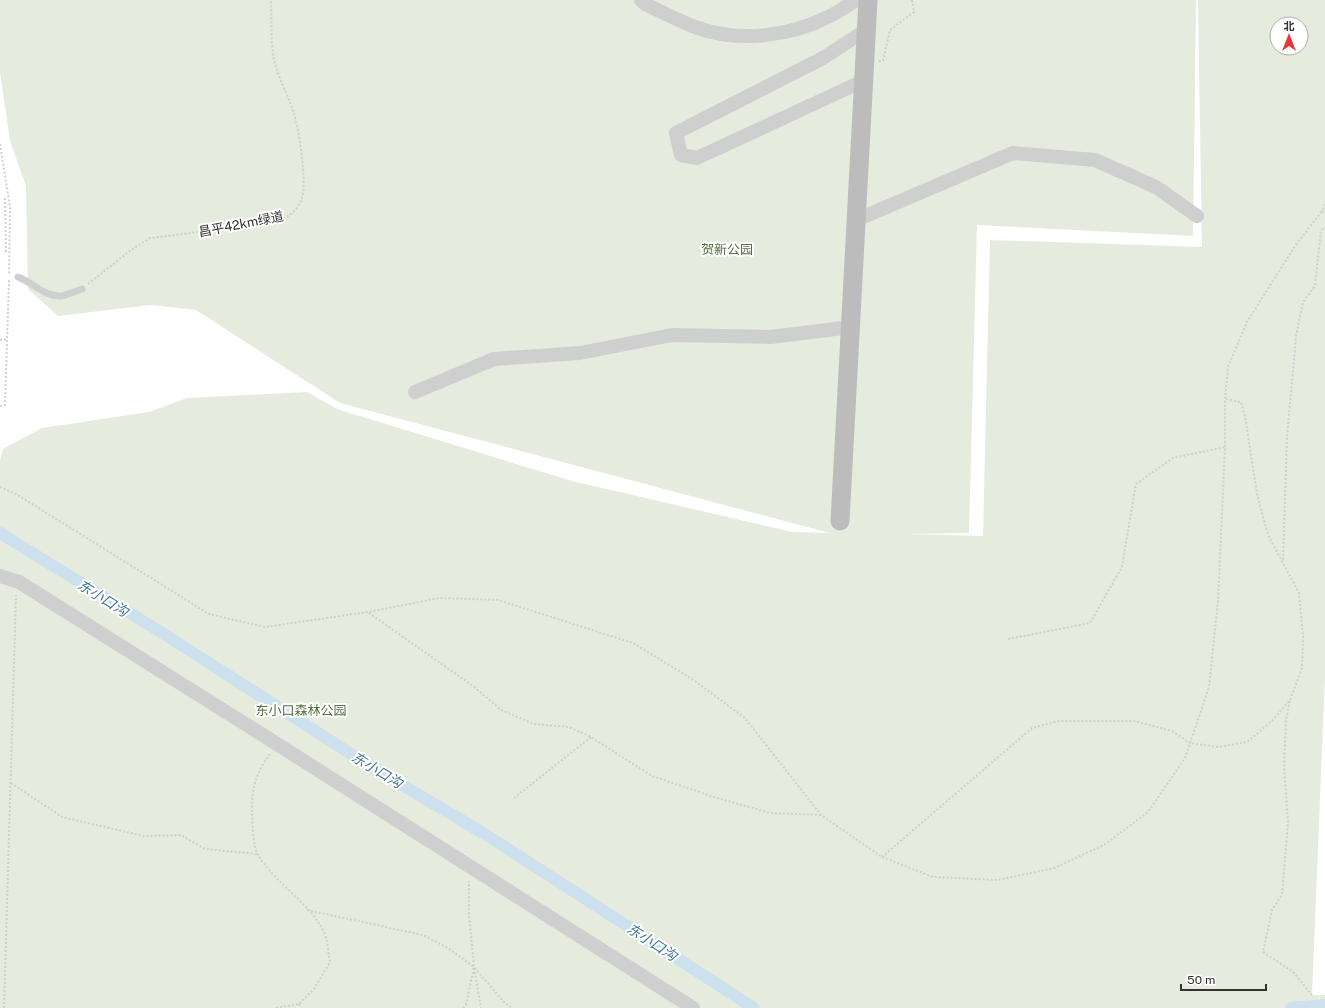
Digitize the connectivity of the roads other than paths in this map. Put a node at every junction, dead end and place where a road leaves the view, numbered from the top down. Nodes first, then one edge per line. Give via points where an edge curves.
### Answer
1 (641, 0) edge
2 (856, 0) edge
3 (868, 0) edge
4 (866, 30) junction
5 (864, 73) junction
6 (1197, 216) dead end
7 (856, 220) junction
8 (18, 277) dead end
9 (82, 289) road end
10 (850, 327) junction
11 (415, 392) dead end
12 (840, 521) dead end
13 (0, 576) edge
14 (693, 1008) edge

1 - 2 street via 699,29 732,35 766,35 794,30 823,19
3 - 4 street
4 - 5 street
4 - 5 street via 823,58 676,133 681,155 697,158
5 - 7 street
6 - 7 street via 1156,187 1095,160 1013,153
7 - 10 street
8 - 9 lane via 43,291 61,296
10 - 11 street via 771,337 672,335 580,353 494,358
10 - 12 street
13 - 14 street via 19,582

